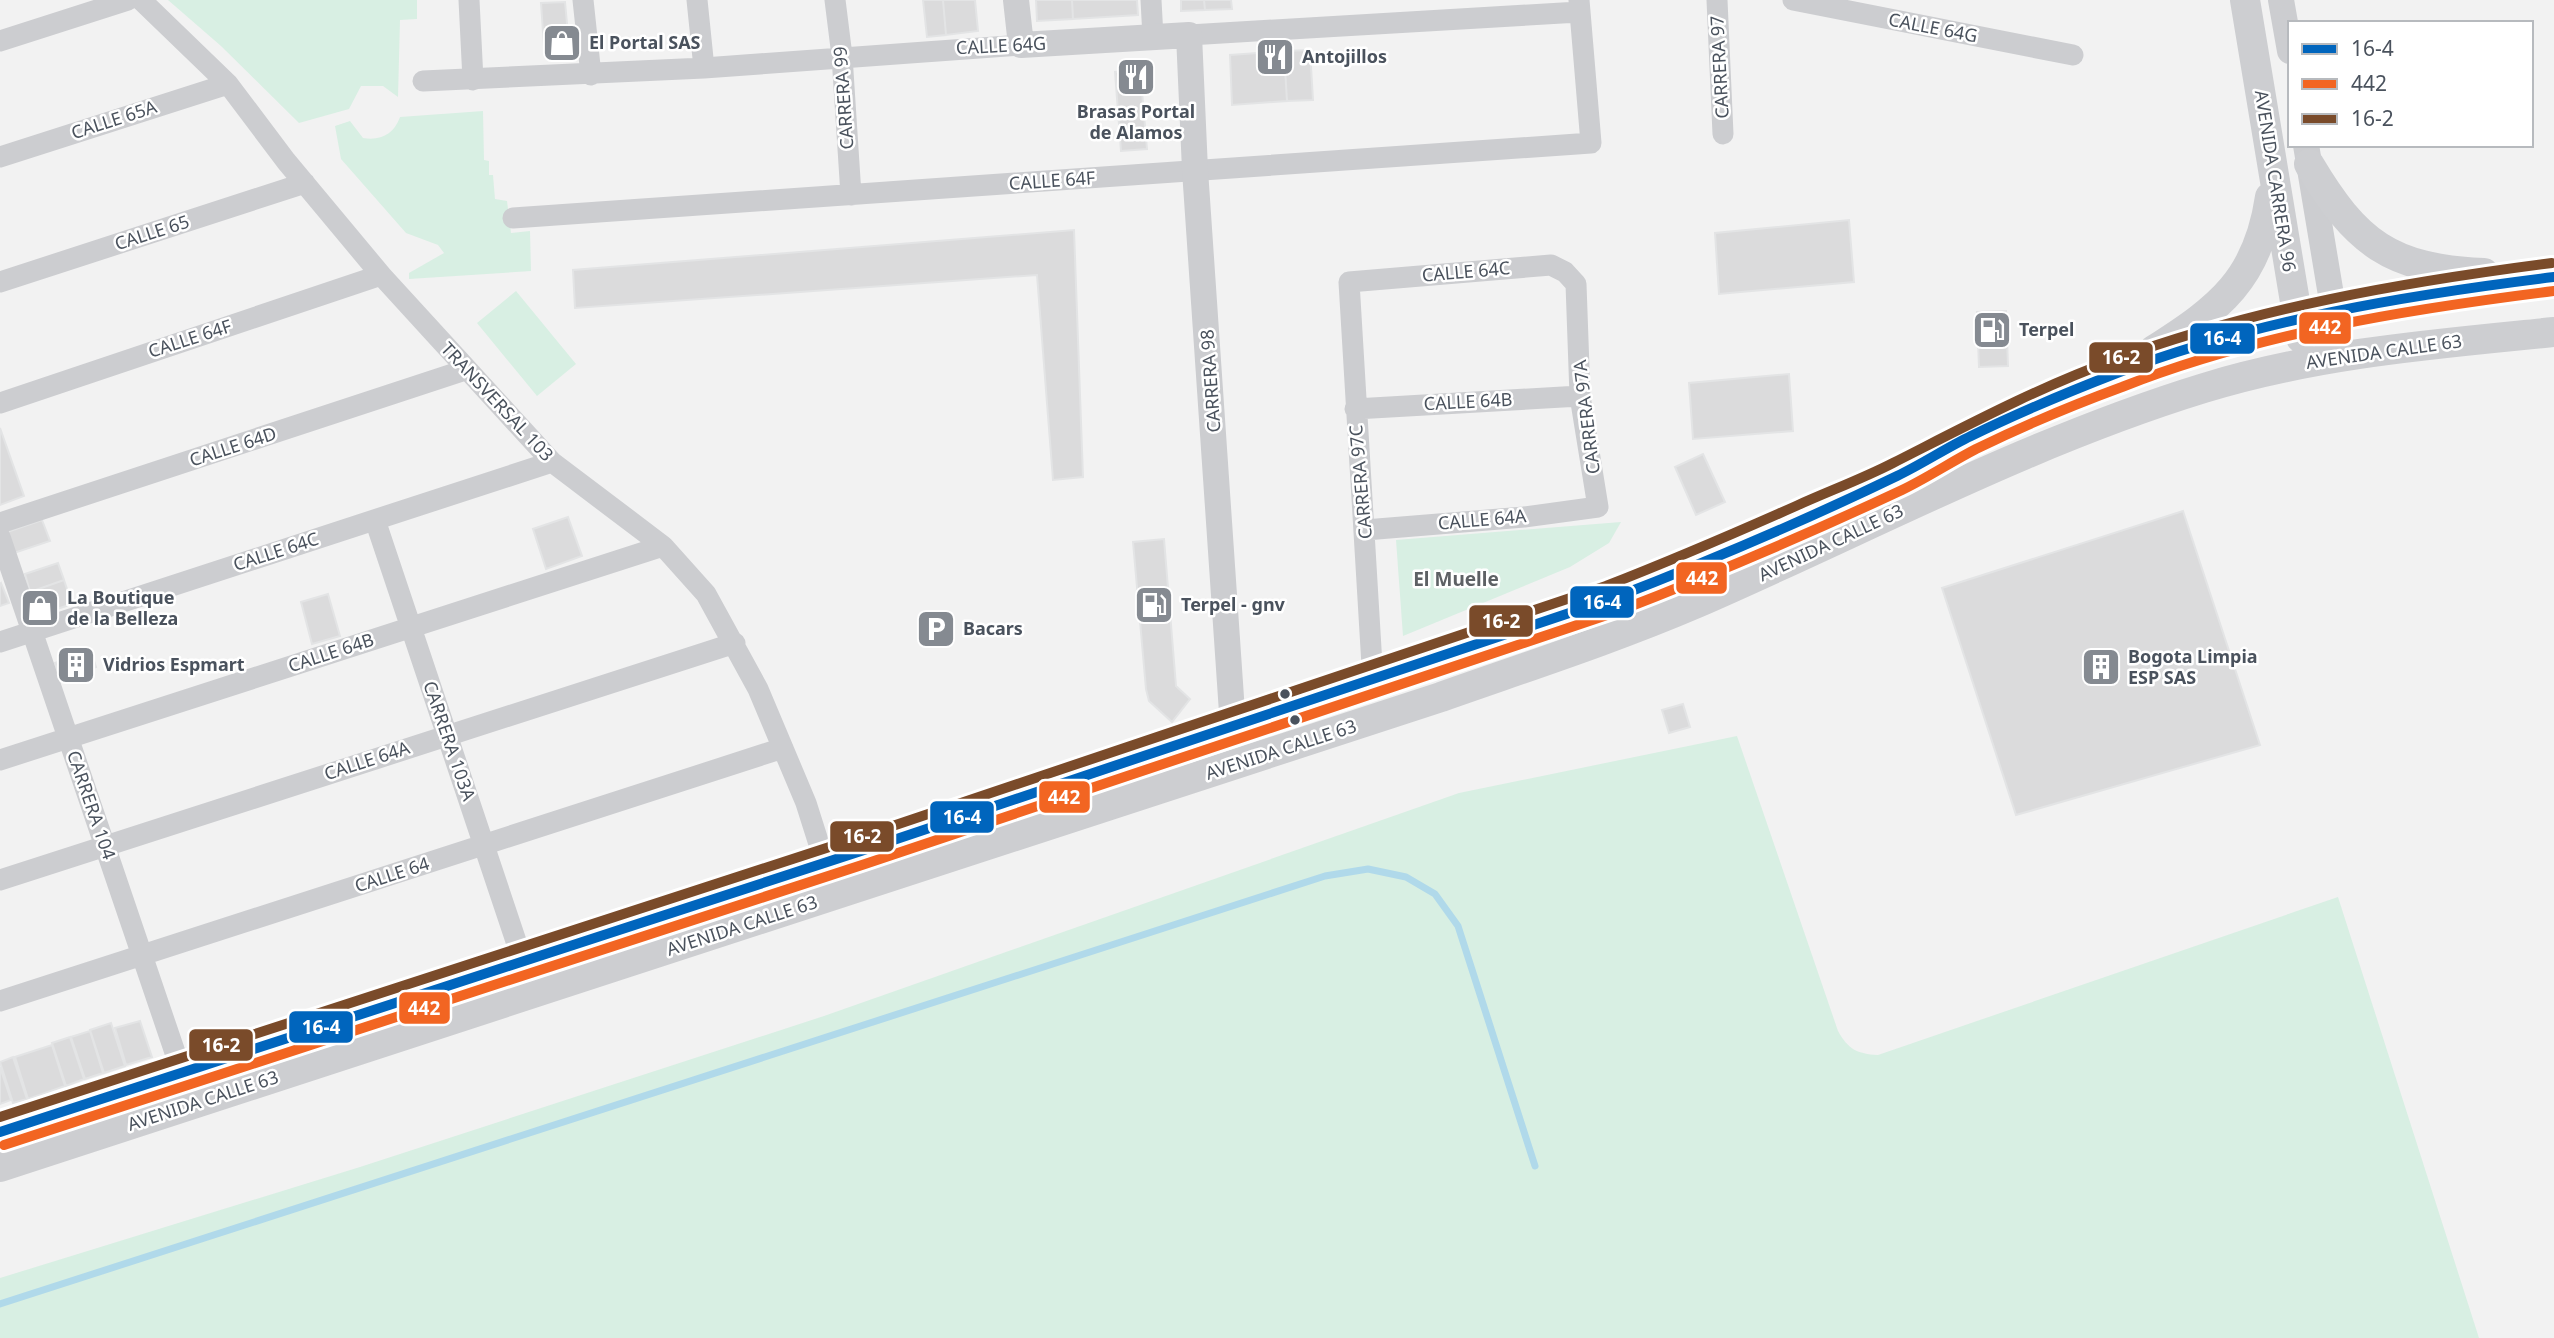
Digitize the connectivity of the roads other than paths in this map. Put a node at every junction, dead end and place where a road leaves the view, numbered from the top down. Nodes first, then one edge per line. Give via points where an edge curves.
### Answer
1 (128, 0) edge
2 (141, 0) edge
3 (469, 0) edge
4 (583, 0) edge
5 (696, 0) edge
6 (835, 0) edge
7 (1016, 0) edge
8 (1151, 0) edge
9 (1717, 0) edge
10 (1793, 0) edge
11 (2245, 0) edge
12 (2281, 0) edge
13 (1579, 6) edge
14 (1437, 10) edge
15 (1189, 35) junction
16 (1153, 37) junction
17 (2288, 40) edge
18 (0, 41) edge
19 (1021, 45) junction
20 (2073, 55) dead end
21 (842, 56) junction
22 (704, 68) junction
23 (591, 75) junction
24 (473, 79) junction
25 (423, 81) dead end
26 (228, 84) junction
27 (1723, 134) dead end
28 (2308, 155) edge
29 (0, 157) edge
30 (1195, 170) junction
31 (2273, 176) junction
32 (304, 183) junction
33 (850, 195) junction
34 (513, 218) dead end
35 (381, 275) junction
36 (2554, 276) edge
37 (0, 282) edge
38 (1349, 282) joint
39 (1576, 284) joint
40 (2334, 313) junction
41 (2298, 320) junction
42 (2554, 332) edge
43 (2342, 355) junction
44 (2306, 362) junction
45 (465, 370) junction
46 (2118, 373) junction
47 (1580, 396) junction
48 (0, 403) edge
49 (1355, 409) junction
50 (552, 462) junction
51 (1598, 508) joint
52 (375, 520) junction
53 (0, 523) edge
54 (1366, 530) junction
55 (0, 537) edge
56 (663, 546) junction
57 (411, 628) junction
58 (32, 632) junction
59 (0, 642) edge
60 (734, 643) junction
61 (1373, 682) junction
62 (1233, 727) junction
63 (447, 735) junction
64 (68, 738) junction
65 (783, 748) junction
66 (0, 760) edge
67 (484, 845) junction
68 (105, 846) junction
69 (825, 863) junction
70 (0, 880) edge
71 (142, 955) junction
72 (523, 962) junction
73 (0, 1001) edge
74 (182, 1073) junction
75 (0, 1132) edge
76 (0, 1167) edge

1 - 18 street
2 - 26 street, TRANSVERSAL 103
3 - 24 street
4 - 23 street
5 - 22 street
6 - 21 street, CARRERA 99
7 - 19 street
8 - 16 street
9 - 27 street, CARRERA 97
10 - 20 street, CALLE 64G
11 - 31 main road, AVENIDA CARRERA 96
12 - 17 street
13 - 14 street, CALLE 64G
13 - 30 street, CALLE 64F via 1591,143
14 - 15 street, CALLE 64G
15 - 16 street, CALLE 64G
15 - 30 street, CARRERA 98
16 - 19 street, CALLE 64G
19 - 21 street, CALLE 64G
21 - 22 street, CALLE 64G
21 - 33 street, CARRERA 99
22 - 23 street, CALLE 64G
23 - 24 street, CALLE 64G
24 - 25 street, CALLE 64G
26 - 29 street, CALLE 65A
26 - 32 street, TRANSVERSAL 103
28 - 36 main road via 2347,220 2386,252 2450,271
28 - 40 street, AVENIDA CARRERA 96
30 - 33 street, CALLE 64F
30 - 62 street, CARRERA 98
31 - 41 main road, AVENIDA CARRERA 96
31 - 46 main road via 2261,242 2240,283 2210,313
32 - 35 street, TRANSVERSAL 103
32 - 37 street, CALLE 65
33 - 34 street, CALLE 64F
35 - 45 street, TRANSVERSAL 103
35 - 48 street, CALLE 64F
36 - 40 main road, AVENIDA CALLE 63
38 - 39 street, CALLE 64C via 1551,265
38 - 49 street, CARRERA 97C
39 - 47 street, CARRERA 97A
40 - 41 main road, AVENIDA CALLE 63
40 - 43 street, AVENIDA CARRERA 96
41 - 44 main road, AVENIDA CARRERA 96
41 - 46 main road, AVENIDA CALLE 63
42 - 43 main road, AVENIDA CALLE 63
43 - 44 main road, AVENIDA CALLE 63
44 - 76 main road, AVENIDA CALLE 63 via 2193,391 2037,448 1694,604 1441,697
45 - 50 street, TRANSVERSAL 103
45 - 53 street, CALLE 64D
46 - 61 main road, AVENIDA CALLE 63 via 1971,436 1898,475 1681,572
47 - 49 street, CALLE 64B
47 - 51 street, CARRERA 97A
49 - 54 street, CARRERA 97C
50 - 52 street, CALLE 64C
50 - 56 street, TRANSVERSAL 103
51 - 54 street, CALLE 64A
52 - 57 street, CARRERA 103A
52 - 58 street, CALLE 64C
54 - 61 street, CARRERA 97C
55 - 58 street, CARRERA 104
56 - 57 street, CALLE 64B
56 - 60 street, TRANSVERSAL 103 via 706,594
57 - 63 street, CARRERA 103A
57 - 64 street, CALLE 64B
58 - 59 street, CALLE 64C
58 - 64 street, CARRERA 104
60 - 63 street, CALLE 64A
60 - 65 street, TRANSVERSAL 103
61 - 62 main road, AVENIDA CALLE 63
62 - 69 main road, AVENIDA CALLE 63
63 - 67 street, CARRERA 103A
63 - 68 street, CALLE 64A
64 - 66 street, CALLE 64B
64 - 68 street, CARRERA 104
65 - 67 street, CALLE 64
65 - 69 street, TRANSVERSAL 103
67 - 71 street, CALLE 64
67 - 72 street, CARRERA 103A
68 - 70 street, CALLE 64A
68 - 71 street, CARRERA 104
69 - 72 main road, AVENIDA CALLE 63
71 - 73 street, CALLE 64
71 - 74 street, CARRERA 104
72 - 74 main road, AVENIDA CALLE 63
74 - 75 main road, AVENIDA CALLE 63

